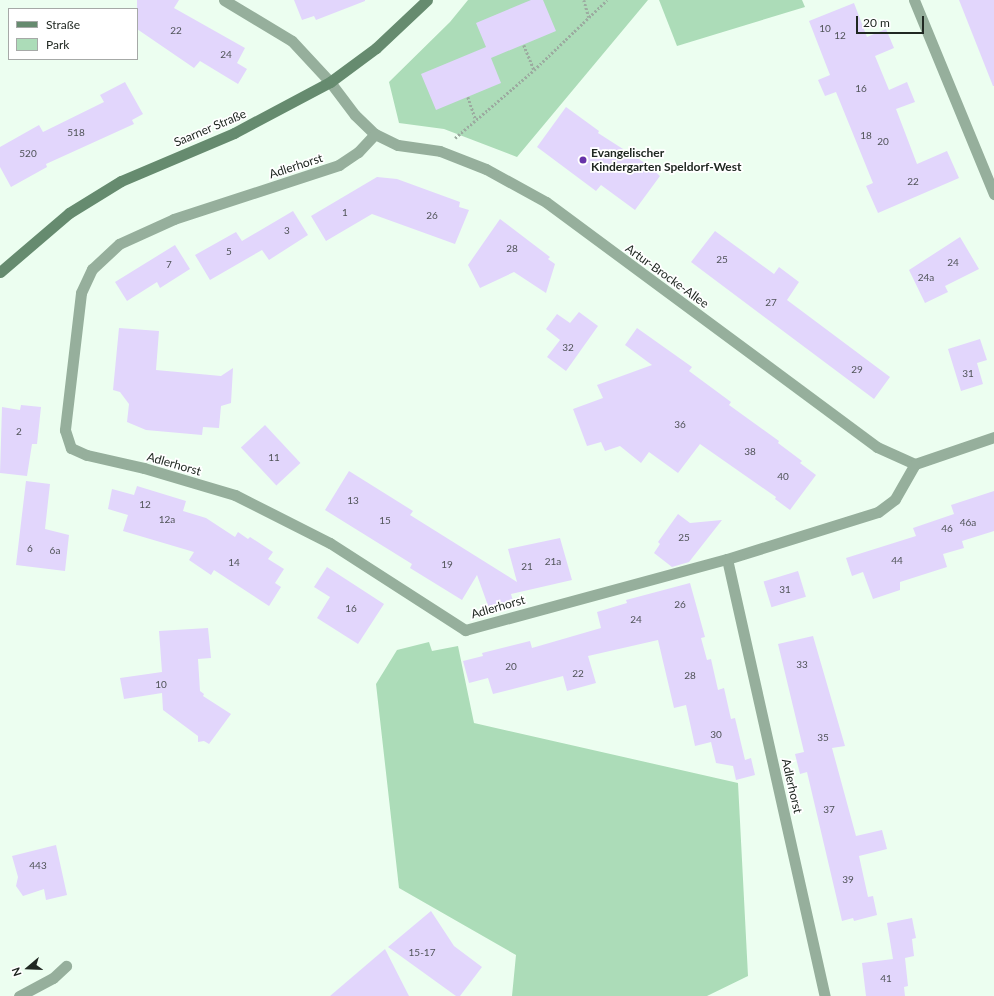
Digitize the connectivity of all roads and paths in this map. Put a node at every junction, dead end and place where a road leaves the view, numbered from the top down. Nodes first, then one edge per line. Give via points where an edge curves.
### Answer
1 (224, 0) edge
2 (427, 0) edge
3 (584, 0) edge
4 (607, 0) edge
5 (914, 0) edge
6 (589, 17) junction
7 (524, 45) dead end
8 (534, 70) junction
9 (330, 82) junction
10 (468, 97) dead end
11 (476, 120) junction
12 (375, 134) junction
13 (440, 151) junction
14 (994, 194) edge
15 (0, 272) edge
16 (994, 437) edge
17 (916, 464) junction
18 (727, 559) junction
19 (66, 966) dead end
20 (19, 996) edge
21 (825, 996) edge

1 - 9 street, Artur-Brocke-Allee via 292,42
2 - 9 main road, Saarner Straße via 376,48
3 - 6 path
4 - 6 path
5 - 14 street
6 - 8 path
7 - 8 path
8 - 11 path
9 - 12 street, Artur-Brocke-Allee via 355,116
9 - 15 main road, Saarner Straße via 234,133 121,181 69,213
10 - 11 path
11 - 13 path
12 - 13 street, Artur-Brocke-Allee via 398,145
12 - 18 street, Adlerhorst via 358,152 339,166 174,219 119,244 92,269 82,293 66,415 65,430 71,448 87,455 144,468 235,495 330,543 465,630
13 - 17 street, Artur-Brocke-Allee via 486,169 546,202 877,447
16 - 17 street
17 - 18 street, Adlerhorst via 895,499 878,512
18 - 21 street, Adlerhorst
19 - 20 street via 53,978

